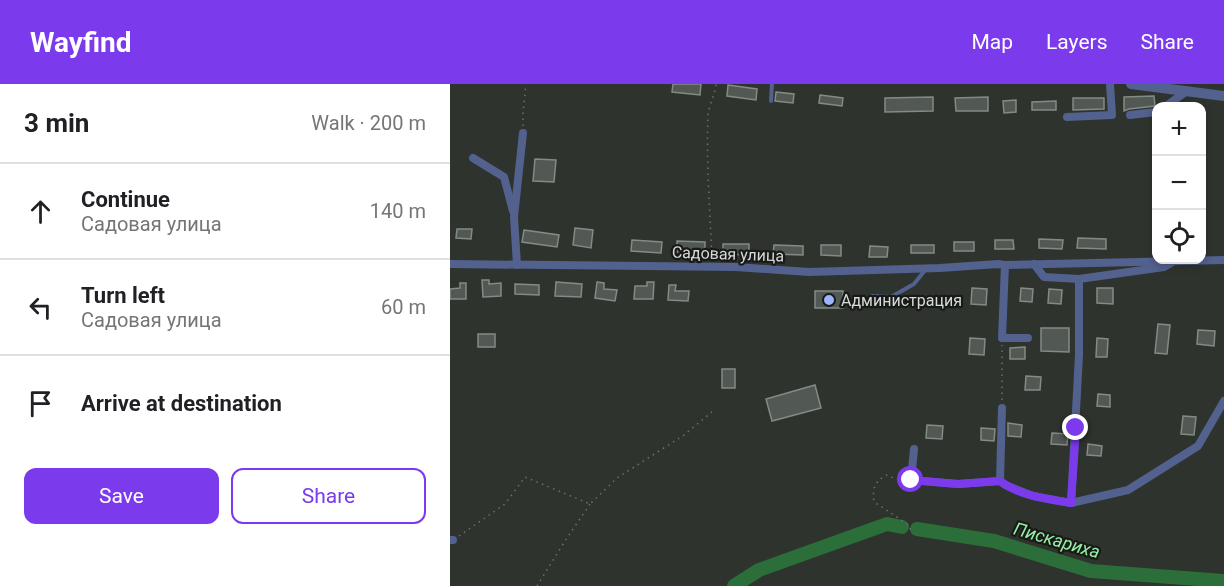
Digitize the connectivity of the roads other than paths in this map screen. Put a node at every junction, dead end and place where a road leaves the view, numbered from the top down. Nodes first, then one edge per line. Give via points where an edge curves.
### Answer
1 (772, 84) edge
2 (1110, 84) edge
3 (1131, 84) edge
4 (1187, 92) junction
5 (1224, 96) edge
6 (771, 100) dead end
7 (1172, 102) edge
8 (1152, 112) edge
9 (1130, 115) dead end
10 (1067, 117) dead end
11 (523, 133) road end
12 (473, 158) dead end
13 (514, 218) junction
14 (1206, 260) edge
15 (1224, 260) edge
16 (1152, 261) edge
17 (450, 264) edge
18 (1034, 264) junction
19 (1169, 264) edge
20 (517, 265) junction
21 (1005, 265) junction
22 (926, 268) junction
23 (840, 271) junction
24 (848, 277) dead end
25 (1079, 279) junction
26 (872, 296) dead end
27 (1028, 338) dead end
28 (1224, 401) edge
29 (1002, 408) road end
30 (914, 449) dead end
31 (1000, 481) junction
32 (1071, 503) junction

1 - 6 lane
2 - 10 street via 1112,115
3 - 4 street
4 - 5 street
4 - 7 street
8 - 9 street
11 - 13 street
12 - 13 street via 504,177
13 - 20 street
14 - 15 street, Садовая улица
16 - 18 street, Садовая улица
17 - 20 street, Садовая улица
18 - 21 street, Садовая улица
18 - 25 street via 1044,277
19 - 25 street
20 - 23 street, Садовая улица
21 - 22 street, Садовая улица
21 - 27 street via 1002,338
22 - 23 street, Садовая улица
22 - 26 lane via 914,284 891,297
23 - 24 lane
25 - 32 street
28 - 32 street via 1198,446 1128,490
29 - 31 street
30 - 31 street via 911,480 958,484
31 - 32 street via 1033,496

